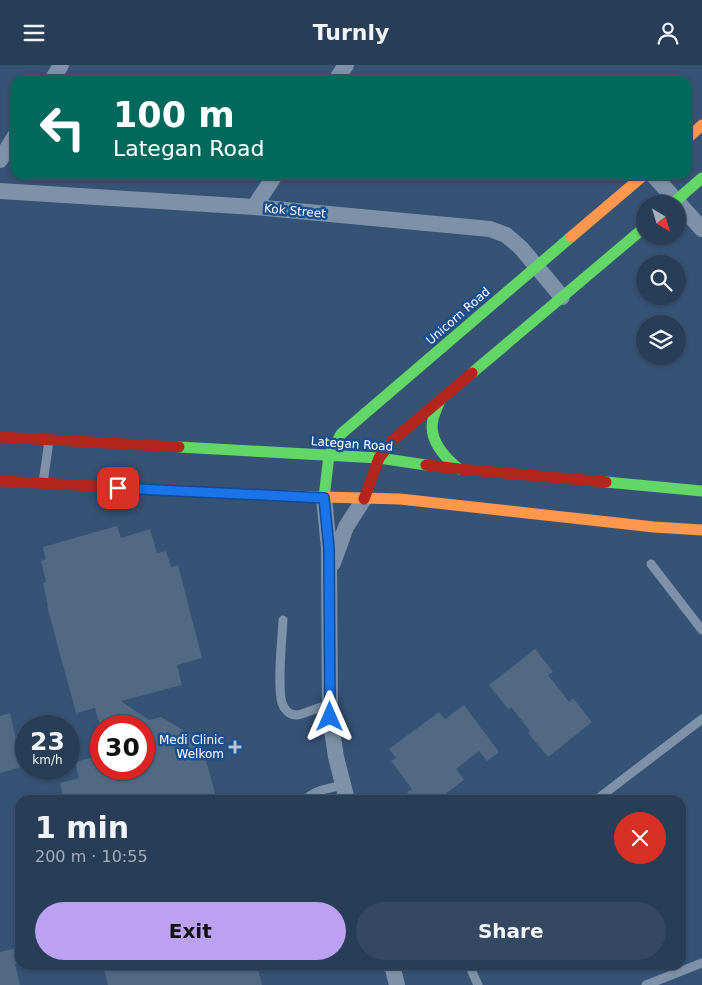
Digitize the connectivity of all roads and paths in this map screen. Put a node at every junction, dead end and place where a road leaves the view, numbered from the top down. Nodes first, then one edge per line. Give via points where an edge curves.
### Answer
1 (702, 125) edge
2 (692, 134) edge
3 (10, 144) edge
4 (0, 160) edge
5 (702, 178) edge
6 (272, 180) edge
7 (638, 180) edge
8 (657, 180) edge
9 (0, 191) edge
10 (669, 195) edge
11 (682, 195) edge
12 (254, 207) junction
13 (686, 214) edge
14 (702, 229) edge
15 (636, 235) edge
16 (536, 267) junction
17 (562, 297) junction
18 (440, 400) junction
19 (0, 437) edge
20 (49, 441) junction
21 (329, 455) junction
22 (379, 457) junction
23 (459, 469) junction
24 (0, 481) edge
25 (43, 484) junction
26 (702, 491) edge
27 (324, 498) junction
28 (364, 499) junction
29 (702, 530) edge
30 (651, 565) dead end
31 (329, 577) junction
32 (283, 620) dead end
33 (702, 630) edge
34 (330, 704) junction
35 (702, 719) edge
36 (345, 792) edge
37 (311, 795) edge
38 (603, 795) edge
39 (702, 963) edge
40 (686, 969) edge
41 (393, 970) edge
42 (471, 970) edge
43 (684, 970) edge
44 (397, 985) edge
45 (478, 985) edge
46 (646, 985) edge

1 - 2 street
3 - 4 street
5 - 11 street
6 - 12 street
7 - 16 street, Unicorn Road
8 - 10 street
9 - 12 street, Kok Street
12 - 16 street, Kok Street via 490,229 506,235
13 - 14 street
15 - 17 street
16 - 17 street, Kok Street
16 - 21 street, Unicorn Road via 342,434
17 - 18 street
18 - 22 street via 393,440
18 - 23 street via 433,421 435,442 448,461
19 - 20 street, Lategan Road
20 - 21 street, Lategan Road
20 - 25 lane
21 - 22 street, Lategan Road
21 - 27 street, Unicorn Road
22 - 23 street, Lategan Road
22 - 28 street
23 - 26 street, Lategan Road via 659,493
24 - 25 street
25 - 27 street
27 - 28 street
27 - 31 street
28 - 29 street via 400,499 655,522
28 - 31 street via 346,527
30 - 33 lane
31 - 34 street
32 - 34 lane via 280,690 285,709 296,715
34 - 36 street via 331,727
35 - 38 lane
36 - 37 lane
39 - 40 lane
41 - 44 street
42 - 45 lane
43 - 46 lane

